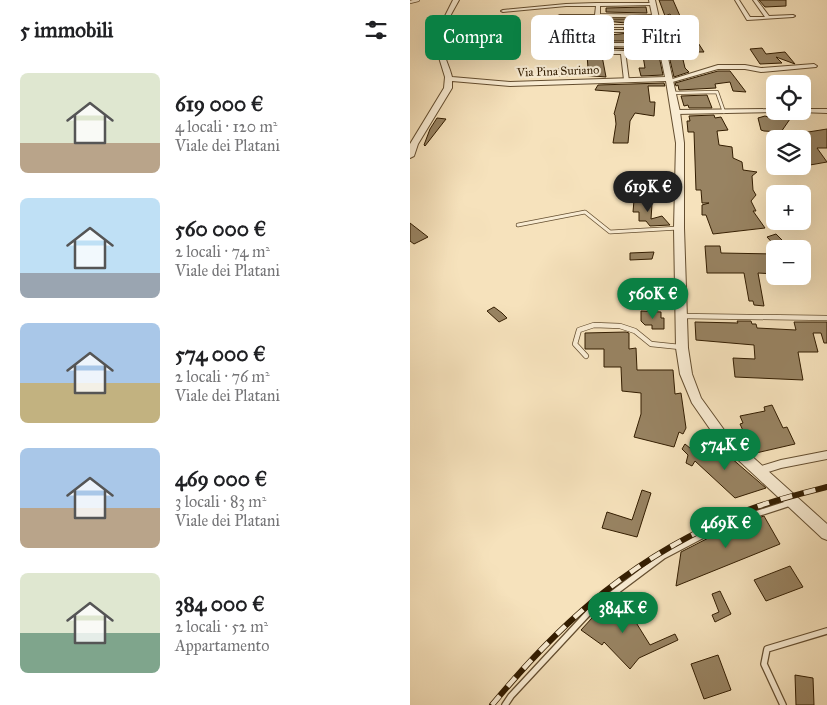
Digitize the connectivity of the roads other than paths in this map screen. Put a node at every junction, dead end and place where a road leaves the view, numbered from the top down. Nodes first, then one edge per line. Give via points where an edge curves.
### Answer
1 (418, 0) edge
2 (456, 0) edge
3 (736, 0) edge
4 (755, 0) edge
5 (410, 2) edge
6 (652, 2) edge
7 (598, 4) junction
8 (503, 11) dead end
9 (598, 15) edge
10 (655, 15) edge
11 (793, 16) dead end
12 (768, 18) junction
13 (597, 28) joint
14 (614, 52) edge
15 (664, 60) edge
16 (814, 66) dead end
17 (450, 79) junction
18 (627, 80) junction
19 (668, 80) junction
20 (672, 93) junction
21 (766, 111) edge
22 (811, 111) edge
23 (827, 111) edge
24 (676, 112) junction
25 (724, 112) junction
26 (412, 144) edge
27 (410, 156) edge
28 (518, 225) dead end
29 (679, 228) junction
30 (681, 316) junction
31 (827, 318) edge
32 (682, 348) junction
33 (586, 356) dead end
34 (827, 455) edge
35 (759, 471) junction
36 (793, 502) junction
37 (827, 533) edge
38 (827, 631) edge
39 (505, 705) edge
40 (783, 705) edge

1 - 5 lane
2 - 17 street via 439,45
3 - 12 street via 749,19
4 - 12 street
6 - 7 street
6 - 10 street
7 - 8 street
7 - 9 street
11 - 12 street
13 - 13 street via 626,31 626,26
14 - 18 street via 623,52
15 - 19 street
16 - 19 street via 761,70 718,67
17 - 18 street, Via Pina Suriano via 510,84
17 - 26 street via 443,99
18 - 19 street, Via Pina Suriano
19 - 20 street
20 - 24 street
20 - 25 lane via 717,92
21 - 25 street
22 - 23 street
24 - 25 street
24 - 29 street via 680,143
26 - 27 street
28 - 29 lane via 585,212 610,232
29 - 30 street
30 - 31 lane
30 - 32 street
32 - 33 lane via 651,344 635,331 620,326 594,325 579,330 575,344
32 - 35 street via 686,374 701,408 723,438
34 - 35 street
35 - 36 street
36 - 37 street
36 - 39 lane via 722,526 663,556 591,610
38 - 40 lane via 767,649 764,664

